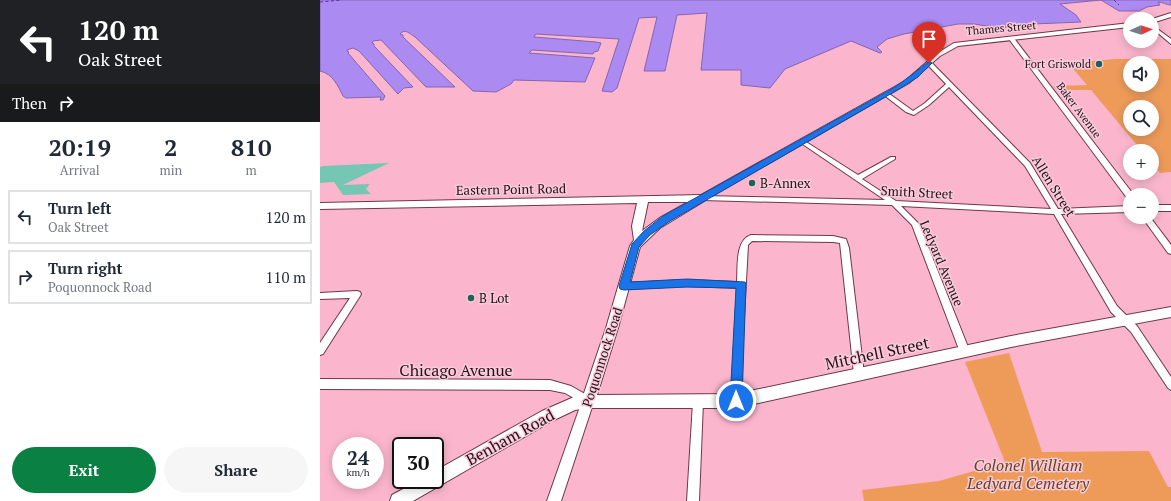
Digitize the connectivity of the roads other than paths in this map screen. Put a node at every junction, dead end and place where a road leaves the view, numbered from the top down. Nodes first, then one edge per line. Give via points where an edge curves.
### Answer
1 (1171, 15) edge
2 (1159, 19) edge
3 (1123, 26) edge
4 (1159, 32) edge
5 (1011, 38) junction
6 (1171, 42) edge
7 (929, 63) junction
8 (949, 84) junction
9 (886, 94) junction
10 (803, 142) junction
11 (893, 158) dead end
12 (858, 178) junction
13 (1124, 188) edge
14 (702, 198) junction
15 (643, 200) junction
16 (894, 203) junction
17 (320, 206) edge
18 (1159, 208) edge
19 (1171, 208) edge
20 (1123, 209) edge
21 (1057, 212) junction
22 (1151, 224) edge
23 (639, 240) junction
24 (1171, 251) edge
25 (741, 284) junction
26 (624, 286) junction
27 (320, 296) edge
28 (1171, 312) edge
29 (1123, 319) junction
30 (320, 351) edge
31 (965, 352) junction
32 (859, 374) junction
33 (320, 384) edge
34 (1171, 385) edge
35 (588, 401) junction
36 (736, 401) junction
37 (698, 402) junction
38 (444, 475) edge
39 (419, 489) edge
40 (398, 501) edge
41 (554, 501) edge
42 (692, 501) edge

1 - 2 street
3 - 5 street, Thames Street
4 - 6 street
5 - 7 street, Thames Street via 959,43 950,46
5 - 13 street, Baker Avenue
7 - 8 street, Allen Street
7 - 9 street, Thames Street via 907,82
8 - 9 street via 914,112 908,111
8 - 21 street, Allen Street via 1024,160
9 - 10 street, Thames Street
10 - 12 street, Ledyard Avenue
10 - 14 street, Thames Street
11 - 12 street
12 - 16 street, Ledyard Avenue
14 - 15 main road, Eastern Point Road
14 - 16 street, Smith Street
14 - 23 main road, Poquonnock Road via 655,226
15 - 17 main road, Eastern Point Road
15 - 23 main road via 637,227
16 - 21 street, Smith Street
16 - 31 street, Ledyard Avenue via 915,224
18 - 19 street
20 - 21 street, Smith Street
21 - 29 street, Allen Street via 1114,309
22 - 24 street
23 - 26 main road, Poquonnock Road via 632,255
25 - 26 street
25 - 32 street via 744,245 747,240 840,239 845,248
25 - 36 street
26 - 35 main road, Poquonnock Road
27 - 30 street via 357,294
28 - 29 main road, Mitchell Street
29 - 31 main road, Mitchell Street
29 - 34 street, Allen Street via 1134,329
31 - 32 main road, Mitchell Street
32 - 36 main road, Mitchell Street
33 - 35 street, Chicago Avenue via 550,386 567,389
35 - 37 main road, Mitchell Street
35 - 38 main road, Benham Road via 567,406 547,416
35 - 41 street, Poquonnock Road
36 - 37 main road, Mitchell Street
37 - 42 street
39 - 40 main road, Benham Road

